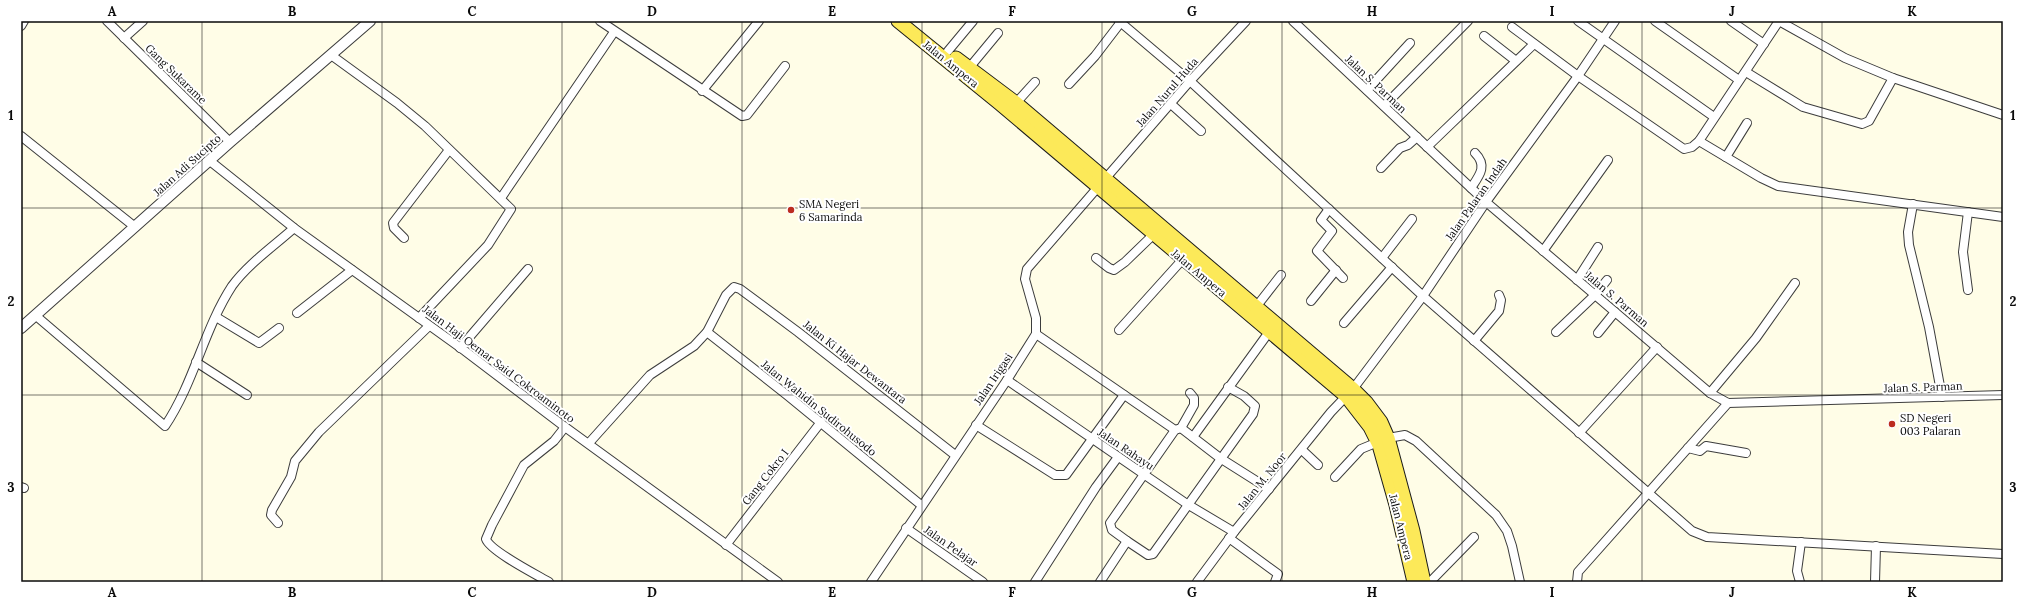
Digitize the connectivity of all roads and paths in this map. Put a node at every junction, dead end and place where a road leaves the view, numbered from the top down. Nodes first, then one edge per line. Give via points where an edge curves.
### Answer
1 (24, 21) edge
2 (107, 21) edge
3 (143, 21) edge
4 (370, 21) edge
5 (600, 21) edge
6 (759, 21) edge
7 (898, 21) edge
8 (910, 21) edge
9 (974, 21) edge
10 (1246, 21) edge
11 (1293, 21) edge
12 (1468, 21) edge
13 (1578, 21) edge
14 (1615, 21) edge
15 (1655, 21) edge
16 (1731, 21) edge
17 (1779, 21) edge
18 (1120, 22) edge
19 (21, 26) edge
20 (612, 27) edge
21 (1512, 27) dead end
22 (998, 33) dead end
23 (1484, 36) dead end
24 (124, 38) junction
25 (1604, 39) junction
26 (1410, 43) dead end
27 (1534, 44) junction
28 (1764, 44) junction
29 (948, 51) junction
30 (331, 55) junction
31 (1516, 61) junction
32 (785, 66) dead end
33 (969, 68) junction
34 (1746, 72) junction
35 (1578, 76) junction
36 (1893, 78) junction
37 (1739, 80) junction
38 (1190, 81) junction
39 (1035, 82) dead end
40 (1069, 84) dead end
41 (1367, 90) junction
42 (702, 91) junction
43 (1016, 103) junction
44 (1171, 104) junction
45 (1384, 106) junction
46 (2003, 115) edge
47 (1714, 117) junction
48 (1747, 123) dead end
49 (1201, 131) dead end
50 (21, 136) edge
51 (1416, 137) junction
52 (1699, 141) junction
53 (230, 142) junction
54 (1427, 147) junction
55 (449, 150) junction
56 (1475, 153) dead end
57 (1726, 157) junction
58 (1608, 160) dead end
59 (210, 161) junction
60 (1381, 168) dead end
61 (1102, 183) junction
62 (1470, 188) junction
63 (501, 198) junction
64 (1486, 202) junction
65 (1913, 204) junction
66 (1329, 209) junction
67 (1968, 212) junction
68 (2003, 217) edge
69 (1412, 219) dead end
70 (1342, 221) junction
71 (135, 227) junction
72 (294, 228) junction
73 (1332, 231) junction
74 (1154, 234) junction
75 (404, 238) dead end
76 (1598, 247) dead end
77 (1543, 251) junction
78 (1096, 258) dead end
79 (1183, 258) junction
80 (1382, 258) junction
81 (1392, 267) junction
82 (528, 269) dead end
83 (352, 270) junction
84 (1336, 270) junction
85 (1281, 275) dead end
86 (1343, 278) dead end
87 (1577, 280) junction
88 (1607, 280) dead end
89 (1795, 283) dead end
90 (1968, 290) dead end
91 (1499, 295) dead end
92 (1595, 295) junction
93 (1423, 296) junction
94 (1310, 302) dead end
95 (1256, 307) junction
96 (1616, 312) junction
97 (297, 313) dead end
98 (35, 315) junction
99 (216, 318) junction
100 (419, 318) junction
101 (1344, 322) dead end
102 (429, 326) junction
103 (21, 328) edge
104 (278, 328) dead end
105 (1119, 330) dead end
106 (707, 332) junction
107 (1268, 332) junction
108 (1556, 332) dead end
109 (1598, 333) dead end
110 (1036, 334) junction
111 (1474, 341) junction
112 (1657, 347) junction
113 (460, 348) junction
114 (196, 362) junction
115 (1007, 380) junction
116 (1228, 387) junction
117 (1350, 392) junction
118 (1190, 393) dead end
119 (1710, 393) junction
120 (247, 395) dead end
121 (1124, 395) junction
122 (2003, 395) edge
123 (1942, 397) junction
124 (1728, 403) junction
125 (820, 422) junction
126 (976, 425) junction
127 (565, 427) junction
128 (1178, 429) junction
129 (1579, 433) junction
130 (1193, 437) junction
131 (1092, 439) junction
132 (1383, 440) junction
133 (589, 443) junction
134 (1688, 448) junction
135 (1302, 450) junction
136 (1746, 453) dead end
137 (955, 454) junction
138 (1118, 457) junction
139 (1220, 458) junction
140 (1318, 465) dead end
141 (1143, 474) junction
142 (1335, 477) dead end
143 (1269, 489) junction
144 (1648, 494) junction
145 (919, 503) junction
146 (1187, 504) junction
147 (278, 523) dead end
148 (906, 528) junction
149 (1232, 535) junction
150 (1474, 537) dead end
151 (1127, 541) junction
152 (1801, 542) junction
153 (726, 545) junction
154 (1876, 546) junction
155 (2003, 554) edge
156 (549, 582) edge
157 (778, 582) edge
158 (871, 582) edge
159 (983, 582) edge
160 (1035, 582) edge
161 (1100, 582) edge
162 (1197, 582) edge
163 (1275, 582) edge
164 (1414, 582) edge
165 (1424, 582) edge
166 (1430, 582) edge
167 (1520, 582) edge
168 (1577, 582) edge
169 (1800, 582) edge
170 (1875, 582) edge

1 - 19 street
2 - 24 street, Gang Sukarame
3 - 24 street
4 - 30 street, Jalan Adi Sucipto
5 - 20 street
6 - 42 street
7 - 61 main road, Jalan Ampera
8 - 29 main road, Jalan Ampera
9 - 29 street
10 - 38 street, Jalan Nurul Huda
11 - 41 street, Jalan S. Parman
12 - 45 street
13 - 25 street
14 - 25 street, Jalan Palaran Indah
15 - 37 street
16 - 28 street
17 - 28 street
17 - 36 street via 1844,58
18 - 38 street
18 - 40 street via 1095,56
20 - 42 street
20 - 63 street
21 - 27 street
22 - 33 street
23 - 31 street
24 - 53 street, Gang Sukarame
25 - 35 street, Jalan Palaran Indah
25 - 47 street
26 - 41 street
27 - 31 street
27 - 35 street
28 - 34 street
29 - 33 main road, Jalan Ampera
30 - 53 street, Jalan Adi Sucipto
30 - 55 street via 398,103 426,126
31 - 54 street
32 - 42 street via 745,117
33 - 43 main road, Jalan Ampera
34 - 36 street via 1803,107 1862,124 1869,121
34 - 37 street
35 - 52 street via 1684,149
35 - 64 street, Jalan Palaran Indah
36 - 46 street
37 - 47 street
38 - 44 street, Jalan Nurul Huda
38 - 66 street
39 - 43 street
41 - 45 street, Jalan S. Parman
43 - 61 main road, Jalan Ampera
44 - 49 street
44 - 61 street, Jalan Nurul Huda
45 - 51 street, Jalan S. Parman
47 - 52 street
48 - 57 street
50 - 71 street
51 - 54 street, Jalan S. Parman
51 - 60 street via 1408,145 1400,148
52 - 57 street
53 - 59 street, Jalan Adi Sucipto
54 - 62 street, Jalan S. Parman
55 - 63 street
55 - 75 street via 393,223 394,228
56 - 62 street via 1482,163 1482,170
57 - 65 street via 1778,186
58 - 77 street
59 - 71 street, Jalan Adi Sucipto
59 - 72 street, Jalan Haji Oemar Said Cokroaminoto
61 - 74 main road, Jalan Ampera
61 - 95 main road, Jalan Ampera
61 - 110 street via 1032,262 1025,274 1036,318
62 - 64 street, Jalan S. Parman
63 - 100 street via 511,209 495,236
64 - 77 street, Jalan S. Parman
64 - 93 street, Jalan Palaran Indah
65 - 67 street
65 - 123 street via 1908,232 1909,245 1929,327
66 - 70 street
66 - 73 street via 1321,220
67 - 68 street
67 - 90 street via 1963,252
69 - 80 street
70 - 73 street
70 - 80 street
71 - 98 street, Jalan Adi Sucipto
72 - 83 street, Jalan Haji Oemar Said Cokroaminoto
72 - 99 street via 241,275 225,298
73 - 84 street via 1317,251
74 - 78 street via 1114,270
74 - 79 main road, Jalan Ampera
76 - 87 street
77 - 87 street, Jalan S. Parman
79 - 105 street
79 - 107 main road, Jalan Ampera
80 - 81 street
81 - 93 street
81 - 101 street
82 - 113 street
83 - 97 street
83 - 100 street, Jalan Haji Oemar Said Cokroaminoto
84 - 86 street
84 - 94 street
85 - 95 street
87 - 92 street, Jalan S. Parman
88 - 92 street
89 - 119 street via 1756,338
91 - 111 street via 1499,311
92 - 96 street, Jalan S. Parman
92 - 108 street
93 - 111 street
93 - 117 street, Jalan Palaran Indah
95 - 117 main road, Jalan Ampera
96 - 109 street
96 - 112 street, Jalan S. Parman
98 - 103 street, Jalan Adi Sucipto
98 - 114 street via 165,426 178,405
99 - 104 street via 259,343
99 - 114 street
100 - 102 street, Jalan Haji Oemar Said Cokroaminoto
102 - 113 street, Jalan Haji Oemar Said Cokroaminoto
102 - 147 street via 319,432 298,457 291,478 272,510 271,515
106 - 125 street, Jalan Wahidin Sudirohusodo
106 - 133 street via 687,353 650,375
106 - 137 street, Jalan Ki Hajar Dewantara via 730,289 740,289
107 - 116 street
107 - 117 main road, Jalan Ampera
110 - 115 street, Jalan Irigasi
110 - 121 street
111 - 129 street
112 - 119 street, Jalan S. Parman
112 - 129 street
113 - 127 street, Jalan Haji Oemar Said Cokroaminoto
114 - 120 street
115 - 126 street, Jalan Irigasi
115 - 131 street, Jalan Rahayu
116 - 130 street
116 - 139 street via 1248,400 1255,408
117 - 132 main road, Jalan Ampera via 1366,402 1380,422
117 - 135 street, Jalan M. Noor via 1330,412
118 - 128 street via 1194,398 1194,405
119 - 124 street, Jalan S. Parman
121 - 128 street
121 - 131 street
122 - 123 street, Jalan S. Parman
123 - 124 street, Jalan S. Parman
124 - 134 street
125 - 145 street, Jalan Wahidin Sudirohusodo
125 - 153 street, Gang Cokro I
126 - 131 street via 1055,475 1062,476 1066,475
126 - 137 street, Jalan Irigasi
127 - 133 street, Jalan Haji Oemar Said Cokroaminoto
127 - 156 street via 554,441 524,465 486,539 496,550
128 - 130 street
128 - 141 street
129 - 144 street
130 - 139 street
131 - 138 street, Jalan Rahayu
132 - 142 street via 1361,449
132 - 164 main road, Jalan Ampera
132 - 165 main road, Jalan Ampera via 1413,532
132 - 167 street via 1405,435 1416,441 1496,515 1507,532
133 - 153 street, Jalan Haji Oemar Said Cokroaminoto
134 - 136 street via 1700,451 1706,446
134 - 144 street
135 - 140 street
135 - 143 street, Jalan M. Noor
137 - 145 street, Jalan Irigasi
138 - 141 street, Jalan Rahayu
138 - 160 street
139 - 143 street
139 - 146 street
141 - 146 street, Jalan Rahayu
141 - 151 street via 1110,523 1112,530
143 - 149 street, Jalan M. Noor
144 - 152 street via 1692,531 1701,535
144 - 168 street via 1578,572
145 - 148 street, Jalan Irigasi
146 - 149 street, Jalan Rahayu
146 - 151 street via 1152,555
148 - 158 street, Jalan Irigasi
148 - 159 street, Jalan Pelajar
149 - 162 street, Jalan M. Noor
149 - 163 street, Jalan Rahayu via 1278,574
150 - 166 street
151 - 161 street
152 - 154 street
152 - 169 street via 1797,571
153 - 157 street, Jalan Haji Oemar Said Cokroaminoto
154 - 155 street
154 - 170 street

